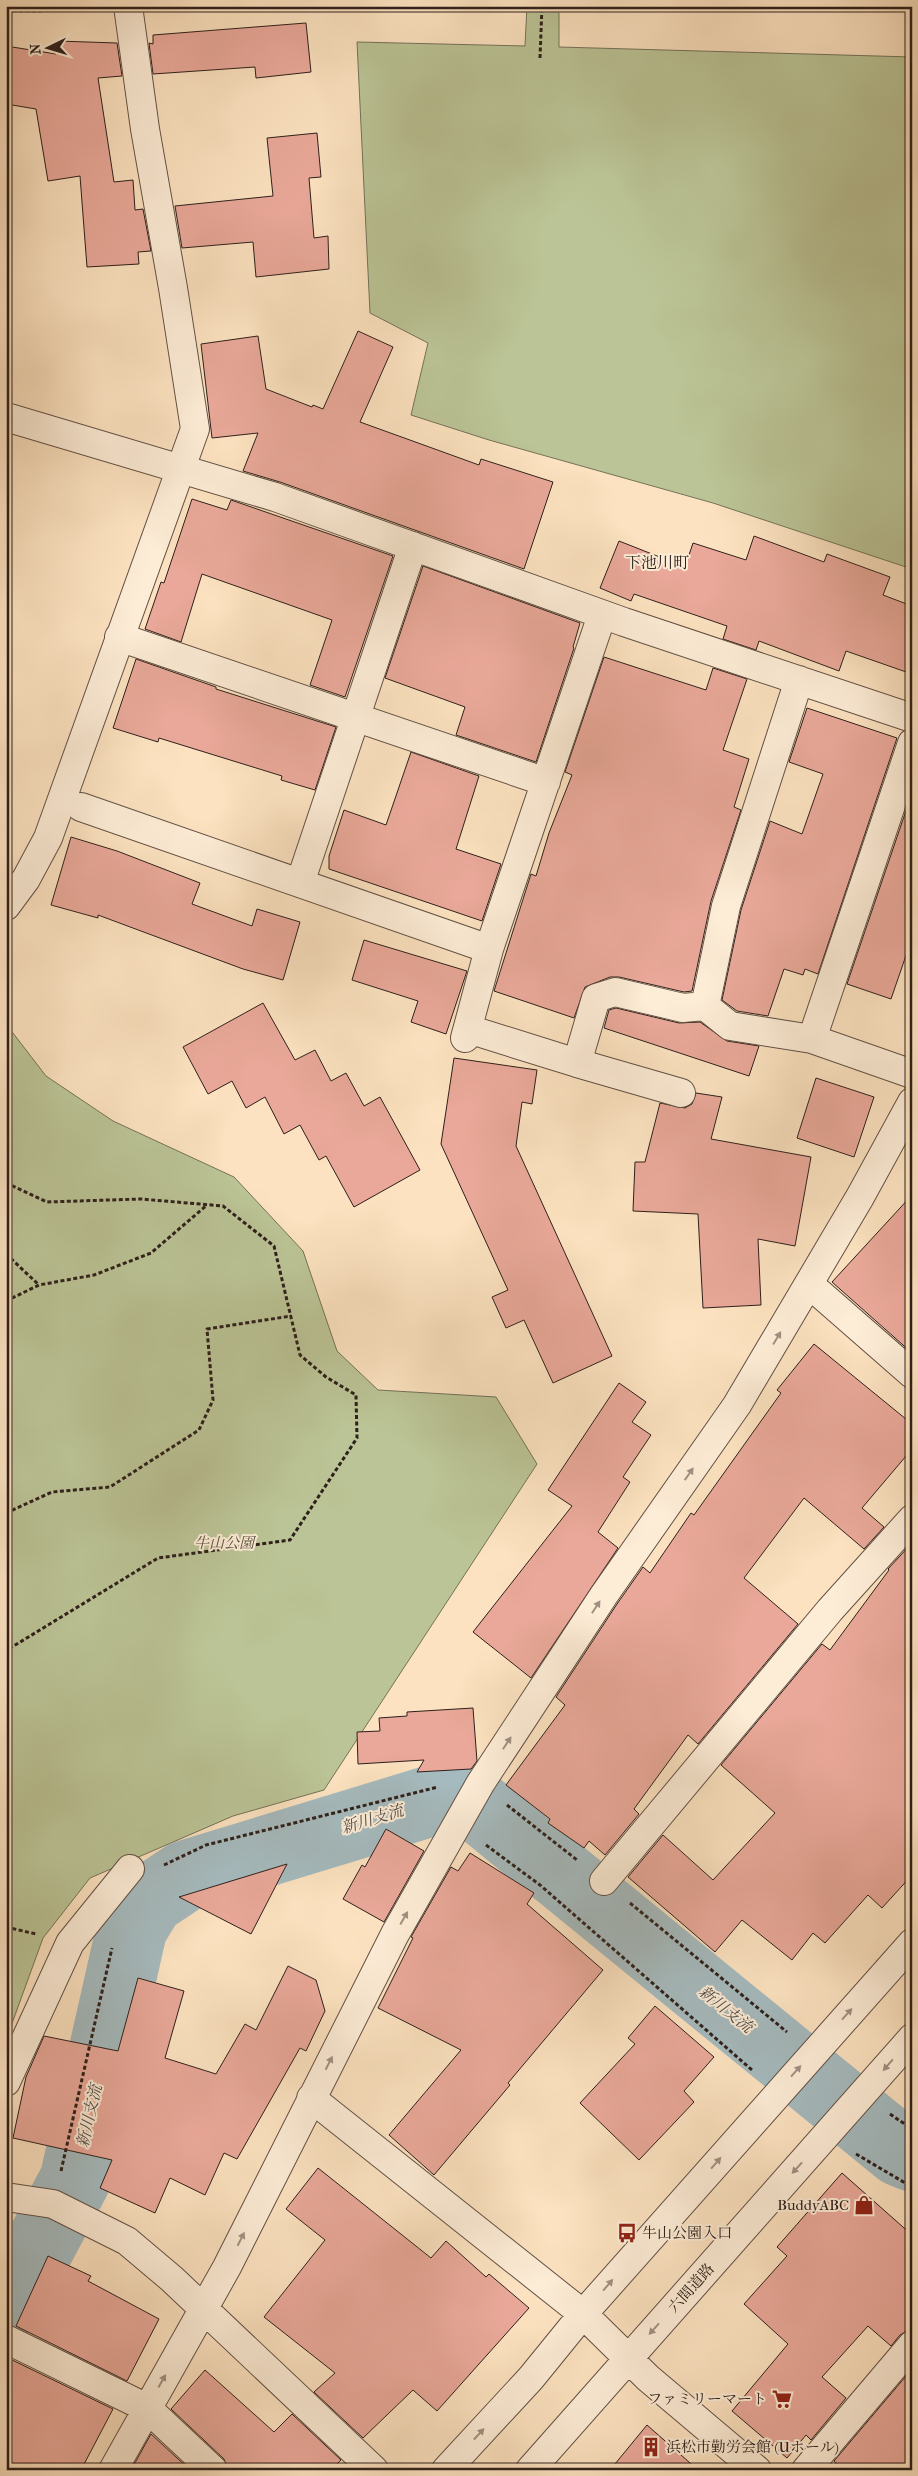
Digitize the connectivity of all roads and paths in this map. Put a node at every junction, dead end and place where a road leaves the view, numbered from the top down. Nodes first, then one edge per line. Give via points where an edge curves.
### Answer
1 (128, 6) edge
2 (542, 6) edge
3 (6, 11) edge
4 (42, 11) dead end
5 (540, 58) dead end
6 (6, 417) edge
7 (179, 469) junction
8 (413, 546) junction
9 (602, 614) junction
10 (119, 636) junction
11 (799, 680) junction
12 (356, 716) junction
13 (912, 718) edge
14 (912, 743) edge
15 (546, 782) junction
16 (81, 807) dead end
17 (300, 883) junction
18 (6, 906) edge
19 (489, 949) junction
20 (705, 1006) junction
21 (812, 1039) junction
22 (577, 1063) junction
23 (912, 1074) edge
24 (681, 1093) dead end
25 (912, 1102) edge
26 (6, 1183) edge
27 (207, 1204) junction
28 (6, 1254) edge
29 (809, 1284) junction
30 (39, 1285) junction
31 (6, 1301) edge
32 (291, 1316) junction
33 (912, 1374) edge
34 (6, 1513) edge
35 (912, 1519) edge
36 (6, 1646) edge
37 (480, 1784) junction
38 (459, 1824) junction
39 (130, 1869) dead end
40 (159, 1869) dead end
41 (604, 1881) junction
42 (114, 1939) dead end
43 (912, 1943) edge
44 (912, 2038) edge
45 (815, 2051) junction
46 (6, 2082) edge
47 (778, 2092) junction
48 (311, 2098) junction
49 (830, 2131) junction
50 (912, 2187) edge
51 (6, 2197) edge
52 (63, 2208) junction
53 (203, 2309) junction
54 (583, 2314) junction
55 (6, 2338) edge
56 (912, 2345) edge
57 (628, 2358) junction
58 (147, 2408) junction
59 (113, 2470) edge
60 (213, 2470) edge
61 (374, 2470) edge
62 (446, 2470) edge
63 (530, 2470) edge
64 (757, 2470) edge
65 (806, 2470) edge

1 - 7 street via 195,428
2 - 5 path
3 - 4 path
6 - 7 street
7 - 8 street via 275,497
7 - 10 street
8 - 9 street
8 - 12 street
9 - 11 street
9 - 15 street
10 - 12 street
10 - 18 street via 48,838 26,879
11 - 13 street
11 - 20 street via 726,906
12 - 15 street
12 - 17 street
14 - 21 street
15 - 19 street
16 - 17 street
17 - 19 street
19 - 22 street via 466,1033
20 - 21 street via 730,1026
20 - 22 street via 683,1008 615,992 596,998
21 - 23 street
22 - 24 street
25 - 29 street
26 - 27 path via 47,1202 141,1199
27 - 30 path via 151,1253 94,1275
27 - 32 path via 223,1206 274,1246
28 - 30 path
29 - 33 street
37 -> 29 street via 604,1595 736,1405
30 - 31 path
32 - 34 path via 207,1329 213,1400 199,1430 110,1487 52,1492
32 - 36 path via 300,1355 326,1377 356,1395 357,1438 290,1540 158,1558 12,1646
35 - 41 street via 830,1610
37 - 38 street
37 - 40 path via 447,1784 206,1845
37 - 41 path
38 - 47 path via 540,1885
48 -> 38 street via 395,1934
39 - 46 street via 70,1943
41 - 45 path via 776,2025
42 - 52 path
45 -> 43 street
44 -> 49 street, 六間道路
47 -> 45 street
54 -> 47 street
53 -> 48 street
48 - 54 street
49 - 50 path via 856,2154
49 -> 57 street, 六間道路
51 - 52 street
52 - 53 street via 128,2241
58 -> 53 street
53 - 61 street
54 - 57 street
62 -> 54 street via 531,2378
55 - 58 street
56 - 65 street
57 - 63 street, 六間道路
57 - 64 street
58 - 59 street
58 - 60 street

